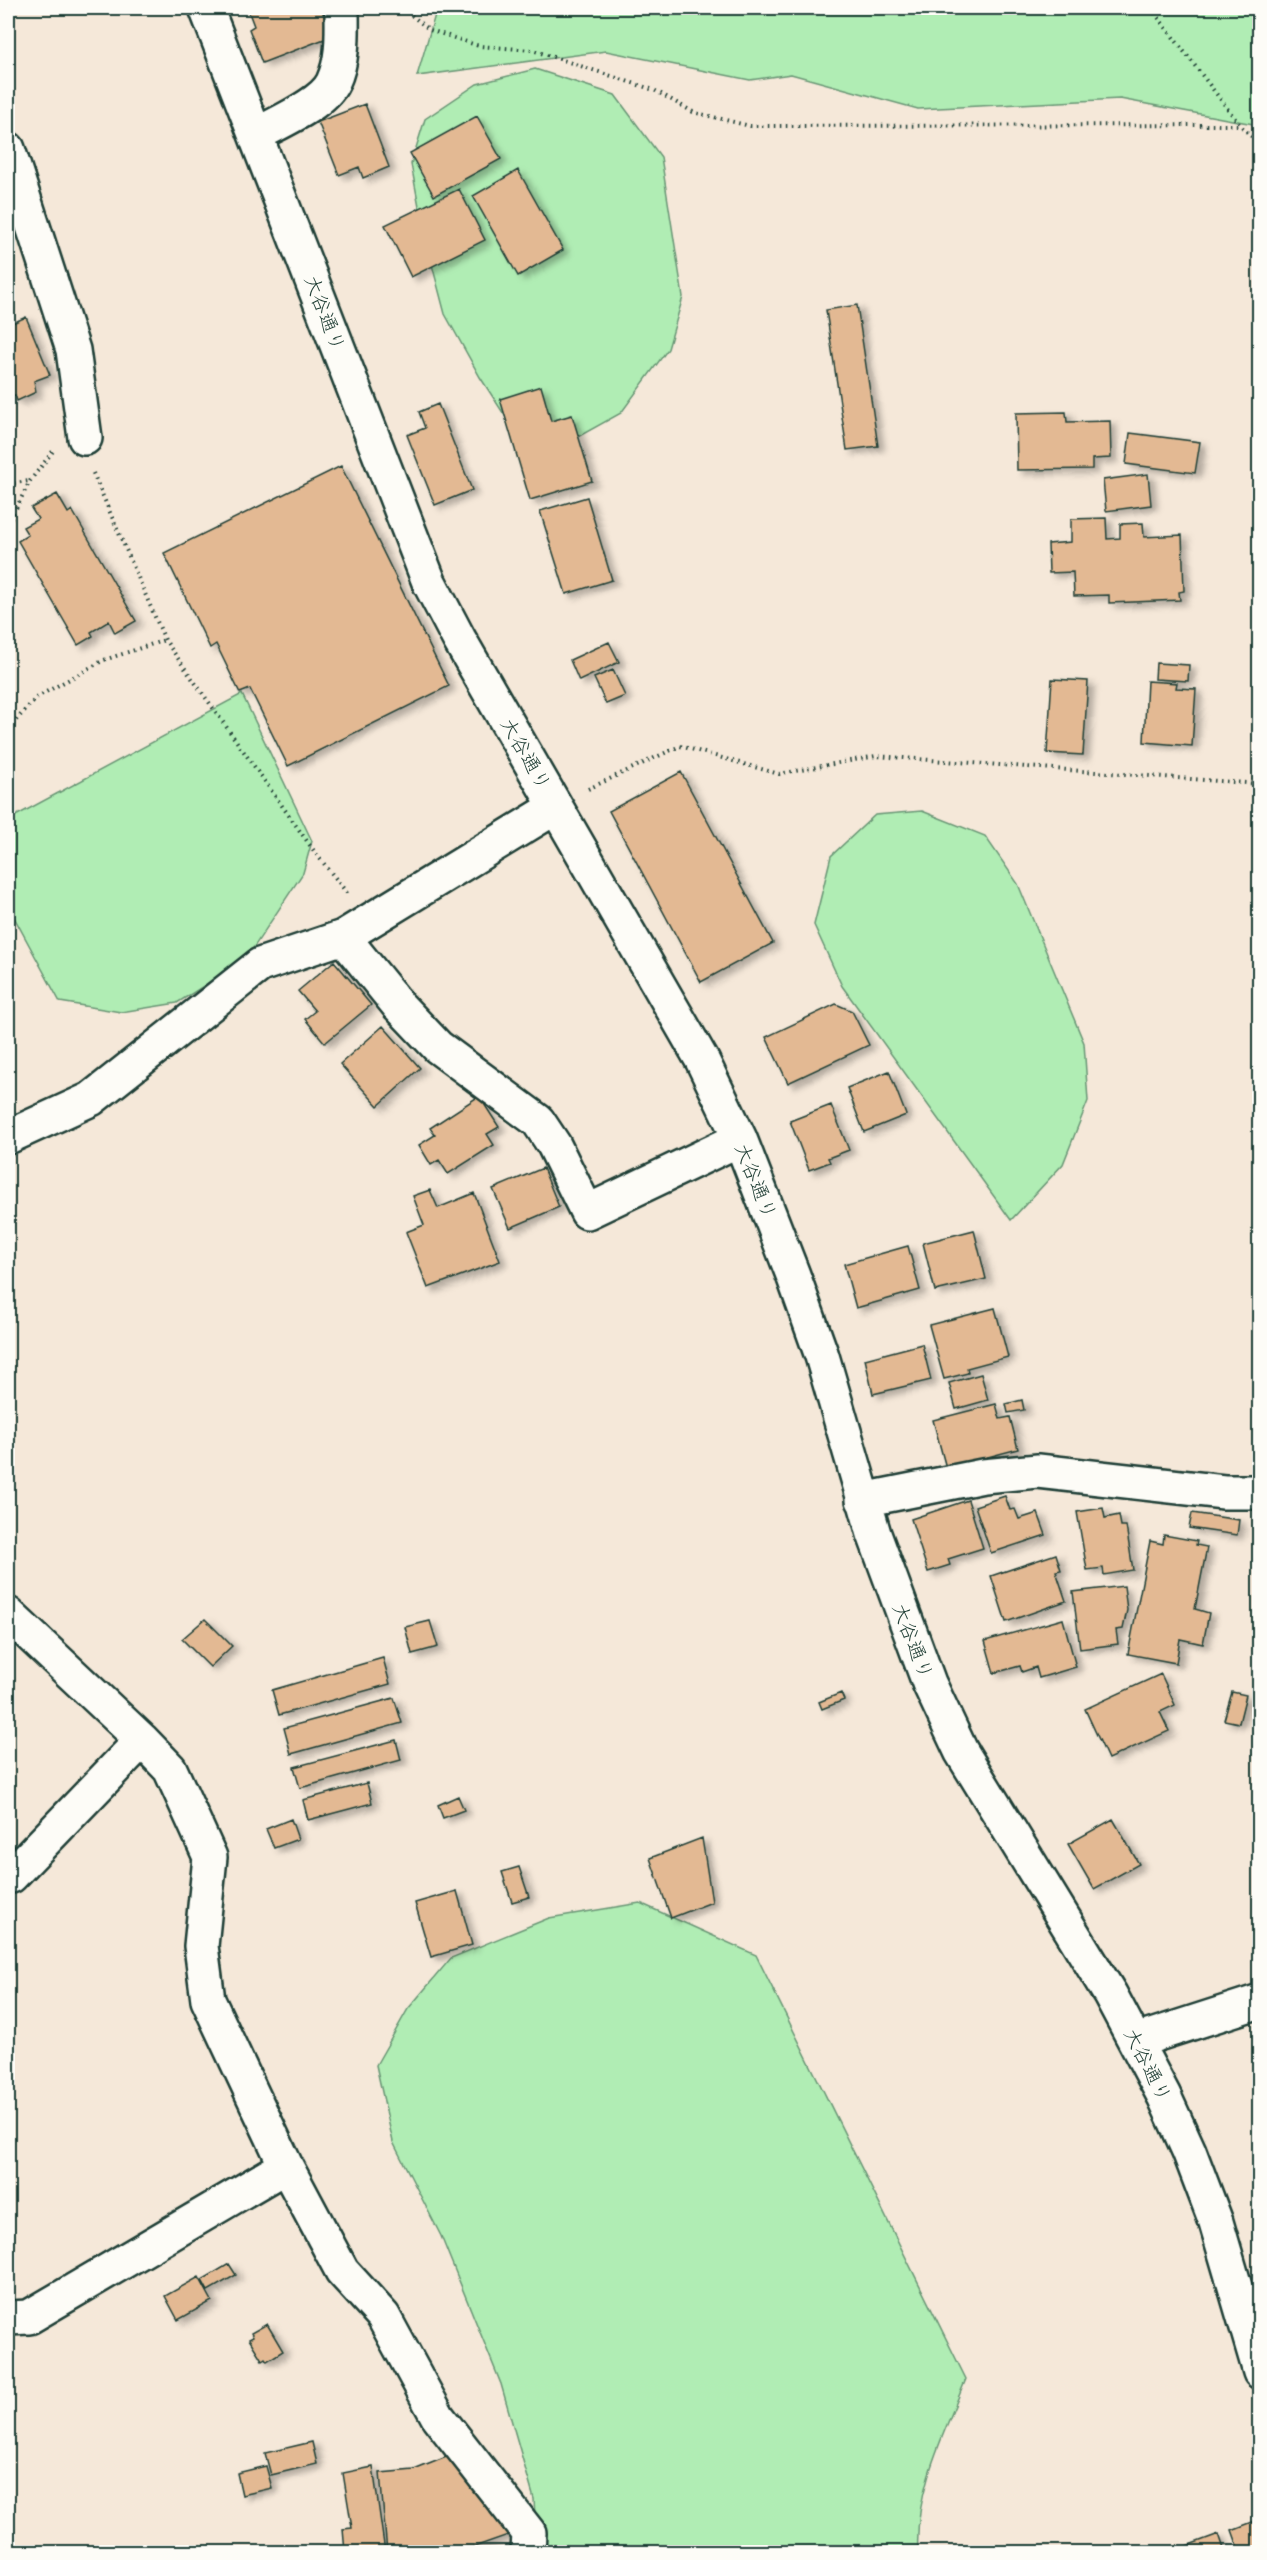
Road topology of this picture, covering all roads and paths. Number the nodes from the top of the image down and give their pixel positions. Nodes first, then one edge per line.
1 (206, 8) edge
2 (342, 8) edge
3 (402, 8) edge
4 (1151, 8) edge
5 (1240, 125) junction
6 (256, 135) junction
7 (1260, 145) edge
8 (8, 149) edge
9 (84, 438) junction
10 (30, 481) junction
11 (8, 484) edge
12 (8, 524) edge
13 (165, 640) junction
14 (8, 729) edge
15 (1260, 784) edge
16 (556, 807) junction
17 (356, 929) junction
18 (8, 1137) edge
19 (740, 1139) junction
20 (1260, 1492) edge
21 (863, 1500) junction
22 (8, 1614) edge
23 (142, 1740) junction
24 (8, 1876) edge
25 (1260, 2001) edge
26 (1136, 2041) junction
27 (286, 2166) junction
28 (8, 2318) edge
29 (1260, 2372) edge
30 (528, 2553) edge

1 - 6 street, 大谷通り
2 - 6 street
3 - 5 path
4 - 5 path
5 - 7 path
6 - 16 street, 大谷通り
8 - 9 street
9 - 10 path
9 - 13 path
10 - 11 path
10 - 12 path
13 - 14 path
13 - 17 path
15 - 16 path
16 - 17 street
16 - 19 street, 大谷通り
17 - 18 street
17 - 19 street
19 - 21 street, 大谷通り
20 - 21 street
21 - 26 street, 大谷通り
22 - 23 street
23 - 24 street
23 - 27 street
25 - 26 street
26 - 29 street, 大谷通り
27 - 28 street
27 - 30 street

